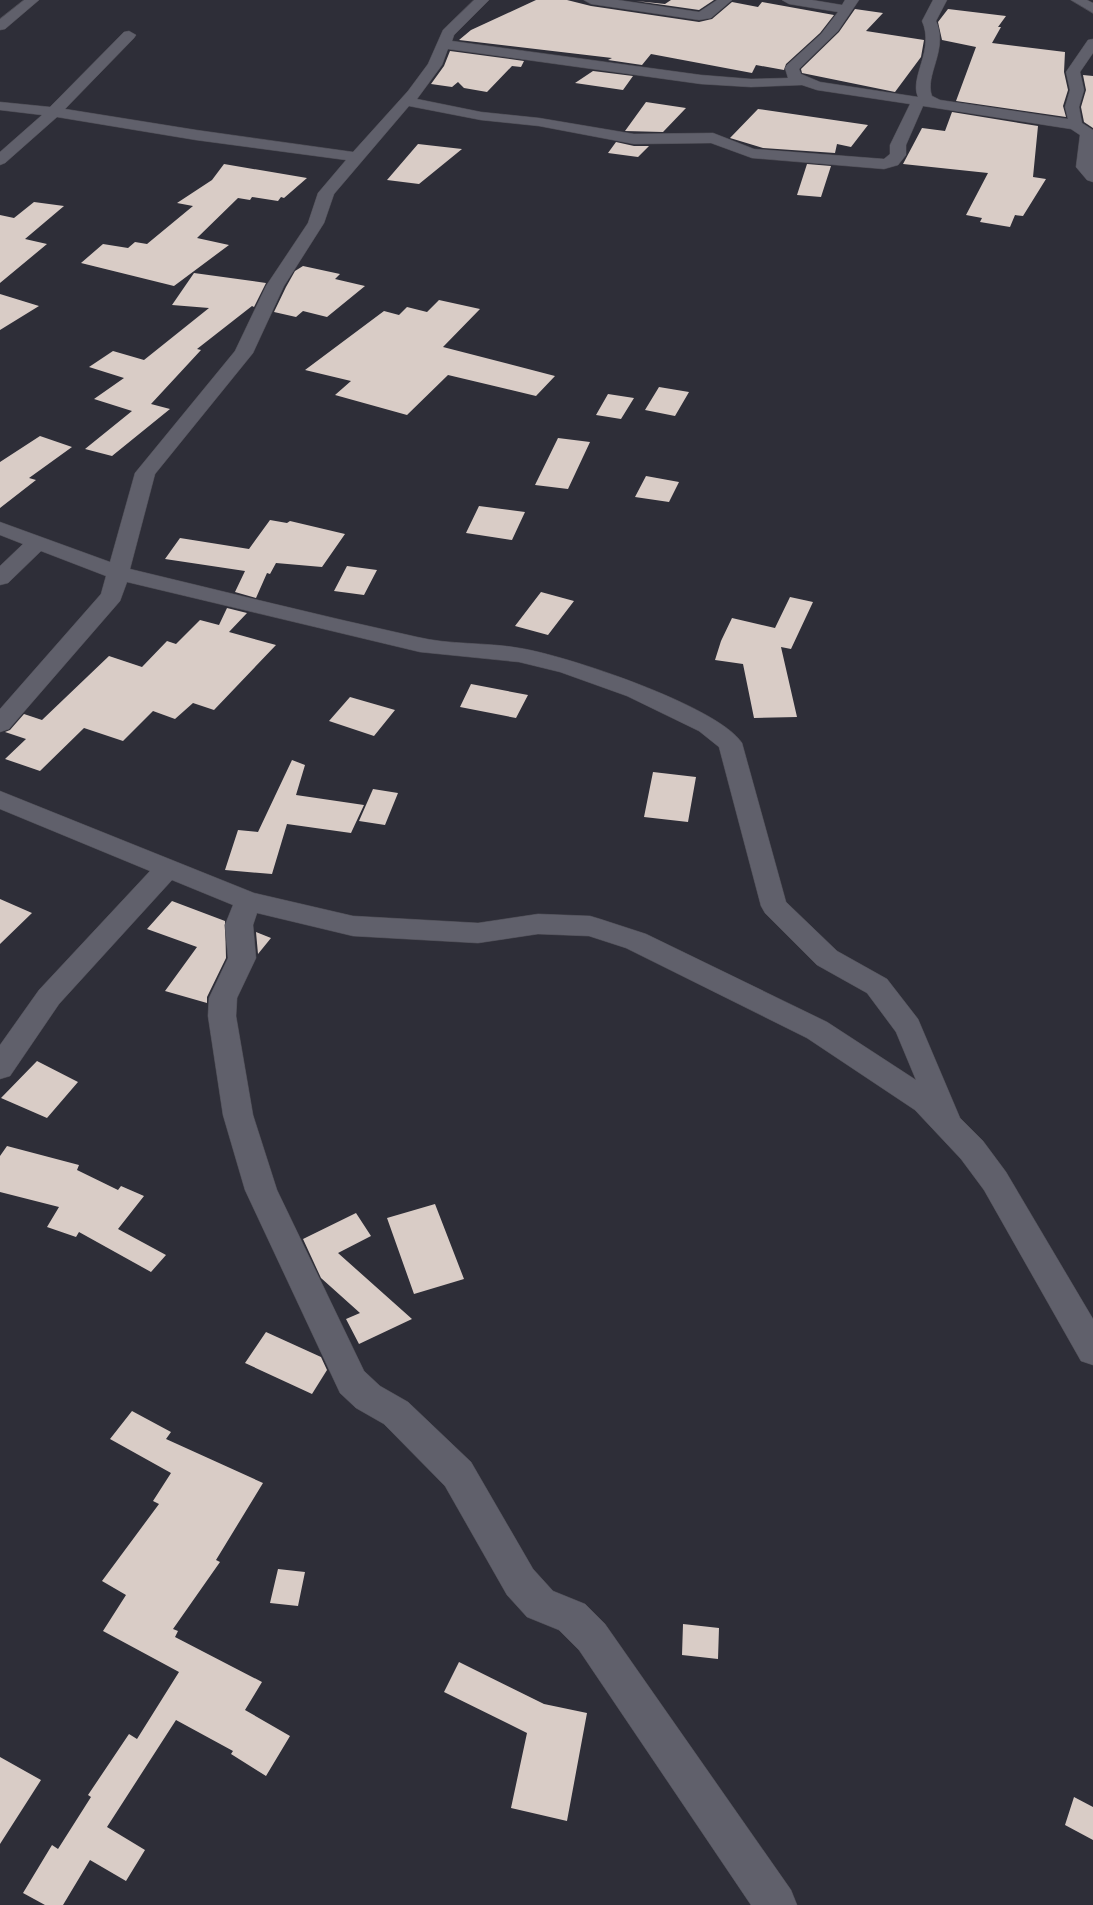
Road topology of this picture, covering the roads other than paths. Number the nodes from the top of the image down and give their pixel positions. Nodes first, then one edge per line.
1 (32, 0) edge
2 (482, 0) edge
3 (591, 0) edge
4 (725, 0) edge
5 (789, 0) edge
6 (940, 0) edge
7 (1078, 0) edge
8 (849, 5) edge
9 (1093, 9) edge
10 (0, 26) edge
11 (129, 35) dead end
12 (1093, 43) edge
13 (443, 44) junction
14 (801, 81) junction
15 (406, 101) junction
16 (918, 102) junction
17 (939, 105) junction
18 (0, 106) edge
19 (54, 112) junction
20 (1075, 126) junction
21 (357, 157) junction
22 (0, 160) edge
23 (1093, 177) edge
24 (0, 528) edge
25 (38, 542) junction
26 (118, 573) junction
27 (0, 578) edge
28 (0, 724) edge
29 (0, 799) edge
30 (168, 868) junction
31 (248, 901) junction
32 (0, 1068) edge
33 (951, 1129) junction
34 (1093, 1350) edge
35 (776, 1905) edge

1 - 10 street
2 - 13 street
3 - 4 street
5 - 8 street
6 - 17 street
7 - 9 street
8 - 14 street
11 - 19 street
12 - 20 street
13 - 14 street
13 - 15 street
14 - 16 street
15 - 16 street
15 - 21 street
16 - 17 street
17 - 20 street
18 - 19 street
19 - 21 street
19 - 22 street
20 - 23 street
21 - 26 street
24 - 25 street
25 - 26 street
25 - 27 street
26 - 28 street
26 - 33 street
29 - 30 street
30 - 31 street
30 - 32 street
31 - 33 street
31 - 35 street
33 - 34 street

